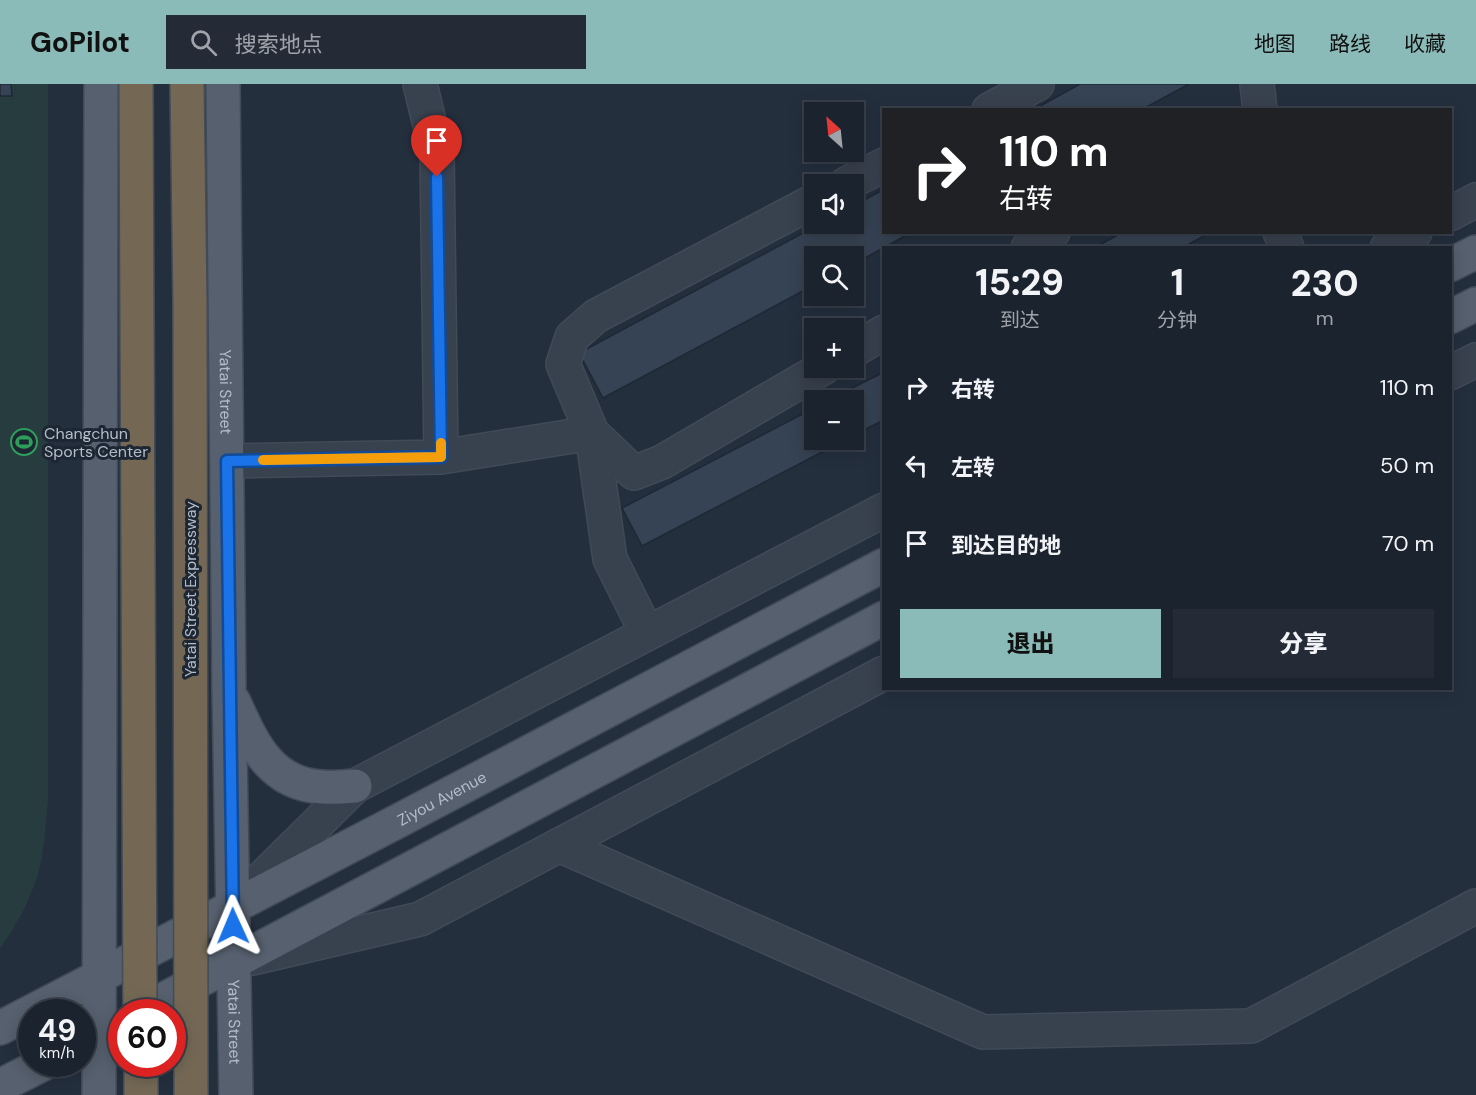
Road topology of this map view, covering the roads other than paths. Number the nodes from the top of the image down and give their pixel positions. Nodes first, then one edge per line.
1 (101, 84) edge
2 (136, 84) edge
3 (187, 84) edge
4 (223, 84) edge
5 (420, 84) edge
6 (1037, 84) edge
7 (1257, 84) edge
8 (993, 108) edge
9 (1260, 108) edge
10 (882, 166) edge
11 (864, 175) edge
12 (1476, 200) edge
13 (804, 206) edge
14 (1452, 213) edge
15 (1050, 234) edge
16 (1412, 234) edge
17 (1031, 246) edge
18 (1390, 246) edge
19 (1476, 252) edge
20 (1452, 264) edge
21 (1476, 304) edge
22 (1452, 316) edge
23 (882, 333) edge
24 (864, 344) edge
25 (1476, 360) edge
26 (1452, 373) edge
27 (806, 378) edge
28 (592, 432) junction
29 (441, 457) junction
30 (227, 461) junction
31 (882, 511) edge
32 (882, 566) edge
33 (882, 619) edge
34 (647, 633) junction
35 (882, 674) edge
36 (229, 691) junction
37 (355, 786) junction
38 (559, 845) junction
39 (1476, 906) edge
40 (232, 907) junction
41 (233, 963) junction
42 (99, 977) junction
43 (140, 999) edge
44 (165, 999) edge
45 (0, 1028) edge
46 (101, 1033) edge
47 (18, 1077) edge
48 (141, 1077) edge
49 (0, 1086) edge
50 (99, 1095) edge
51 (141, 1095) edge
52 (191, 1095) edge
53 (236, 1095) edge

1 - 42 main road
2 - 43 highway, bridge
3 - 52 highway, Yatai Street Expressway, bridge
4 - 30 main road, Yatai Street
5 - 29 street
6 - 8 street
7 - 9 street
10 - 11 street
12 - 14 street
13 - 28 street
15 - 17 street
16 - 18 street
19 - 20 main road
21 - 22 main road
23 - 24 street
25 - 26 street
27 - 28 street
28 - 29 street
28 - 34 street
29 - 30 street
30 - 36 main road, Yatai Street
31 - 34 street
32 - 40 main road, Ziyou Avenue
33 - 41 main road
34 - 37 street
35 - 38 street
36 - 37 main road
36 - 40 main road, Yatai Street
37 - 40 street
38 - 39 street
38 - 41 street
40 - 41 main road, Yatai Street
40 - 42 main road, Ziyou Avenue
41 - 44 main road
41 - 53 main road, Yatai Street
42 - 45 main road, Ziyou Avenue
42 - 46 main road
46 - 50 main road
47 - 49 main road
48 - 51 highway

